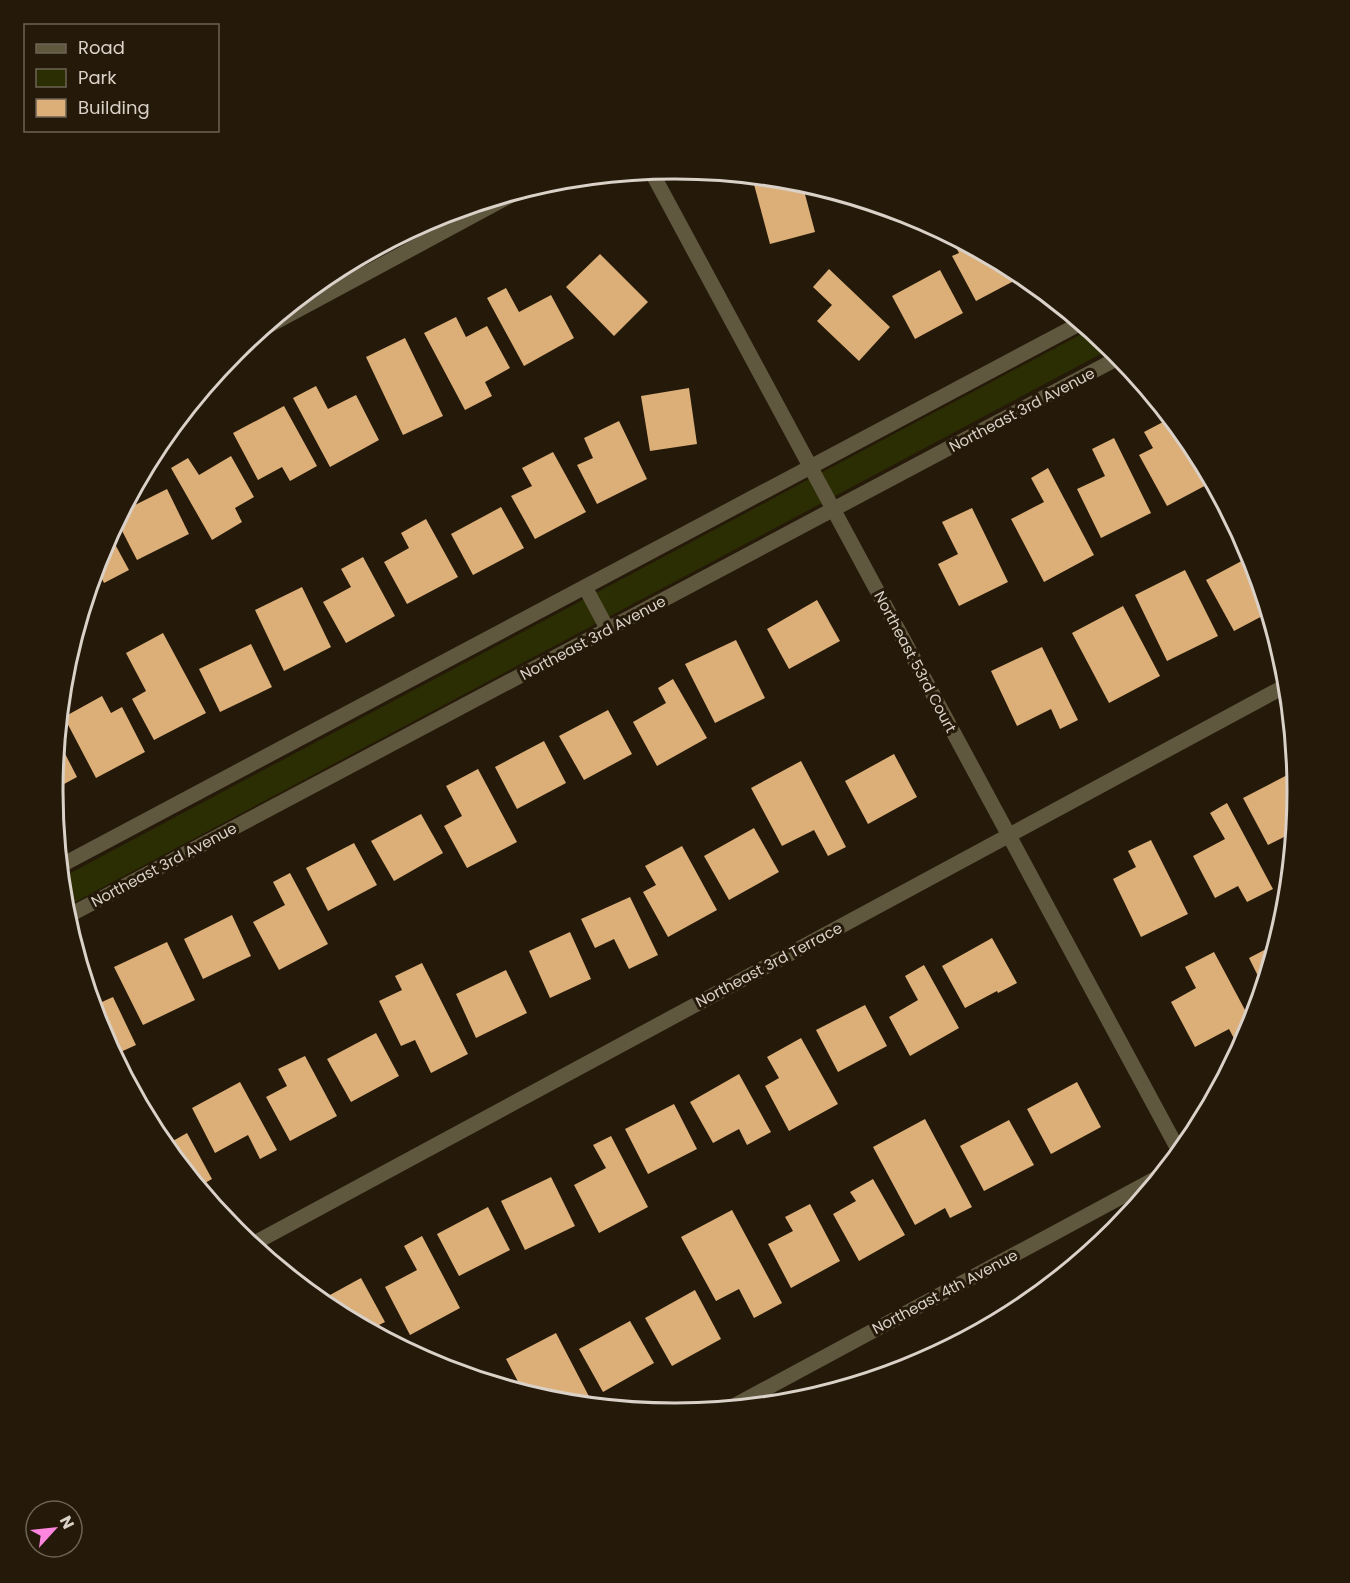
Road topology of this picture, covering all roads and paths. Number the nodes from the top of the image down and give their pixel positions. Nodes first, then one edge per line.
1 (656, 180) edge
2 (483, 211) edge
3 (295, 312) edge
4 (1074, 327) edge
5 (1111, 362) edge
6 (810, 467) junction
7 (833, 510) junction
8 (585, 587) junction
9 (608, 630) junction
10 (1278, 690) edge
11 (1008, 836) junction
12 (67, 862) edge
13 (75, 912) edge
14 (1175, 1144) edge
15 (1145, 1183) edge
16 (259, 1241) edge
17 (747, 1399) edge

1 - 6 street, Northeast 53rd Court
2 - 3 street
4 - 6 street
5 - 7 street, Northeast 3rd Avenue
6 - 7 street, Northeast 53rd Court
6 - 8 street
7 - 9 street, Northeast 3rd Avenue
7 - 11 street, Northeast 53rd Court
8 - 9 street
8 - 12 street
9 - 13 street, Northeast 3rd Avenue
10 - 11 street, Northeast 3rd Terrace
11 - 14 street, Northeast 53rd Court
11 - 16 street, Northeast 3rd Terrace
15 - 17 street, Northeast 4th Avenue

